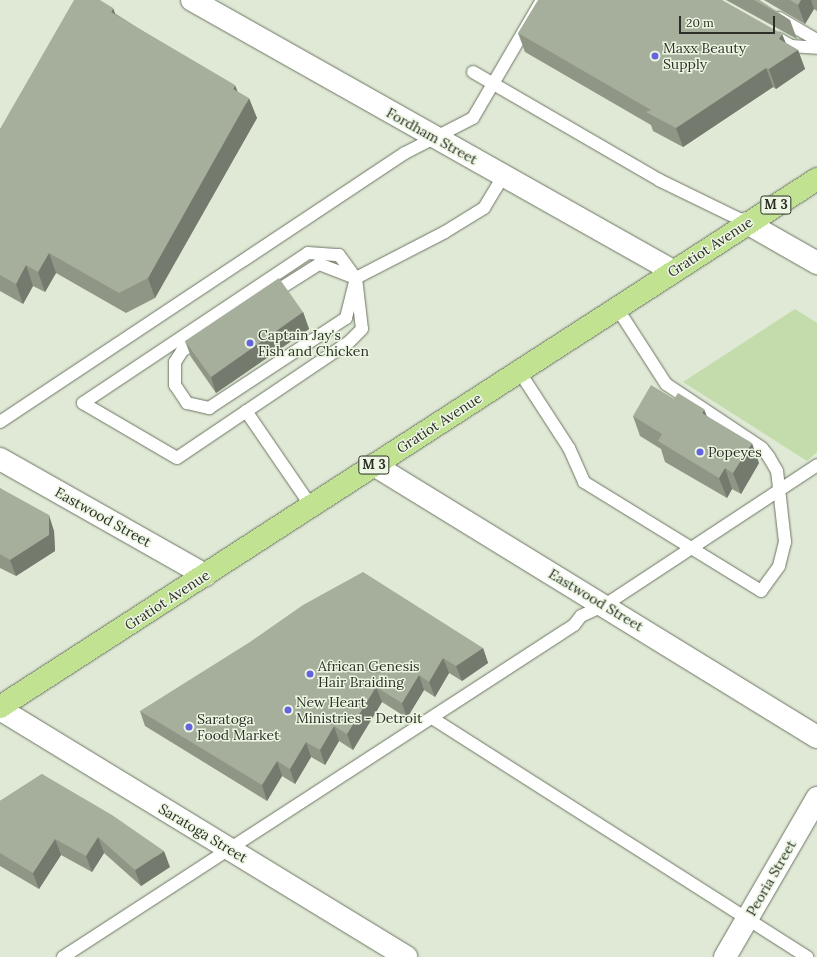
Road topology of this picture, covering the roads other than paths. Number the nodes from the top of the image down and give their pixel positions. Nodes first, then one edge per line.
1 (192, 0) edge
2 (542, 0) edge
3 (768, 12) dead end
4 (771, 35) edge
5 (816, 41) edge
6 (473, 72) dead end
7 (493, 85) junction
8 (436, 138) junction
9 (503, 176) junction
10 (817, 179) edge
11 (747, 222) junction
12 (817, 263) edge
13 (673, 271) junction
14 (356, 278) junction
15 (260, 302) edge
16 (616, 308) junction
17 (214, 330) edge
18 (518, 371) junction
19 (246, 411) junction
20 (0, 422) edge
21 (0, 459) edge
22 (374, 465) junction
23 (817, 465) edge
24 (779, 492) junction
25 (311, 506) junction
26 (691, 549) junction
27 (205, 575) junction
28 (605, 605) junction
29 (0, 708) edge
30 (432, 718) junction
31 (817, 737) edge
32 (817, 798) edge
33 (231, 850) junction
34 (747, 920) junction
35 (63, 957) edge
36 (406, 957) edge
37 (725, 957) edge
38 (807, 957) edge

1 - 8 street, Fordham Street
2 - 7 lane
3 - 5 lane
4 - 5 lane
6 - 7 lane
7 - 8 lane
7 - 11 lane
8 - 9 street, Fordham Street
8 - 20 lane
9 - 13 street, Fordham Street
9 - 14 lane
10 - 11 main road, Gratiot Avenue / M 3
11 - 12 street
11 - 13 main road, Gratiot Avenue / M 3
13 - 16 main road, Gratiot Avenue / M 3
14 - 15 lane
14 - 17 lane
14 - 19 lane
14 - 19 lane
16 - 18 main road, Gratiot Avenue / M 3
16 - 24 lane
18 - 22 main road, Gratiot Avenue / M 3
18 - 26 lane
19 - 25 lane
21 - 27 street, Eastwood Street
22 - 25 main road, Gratiot Avenue / M 3
22 - 28 street, Eastwood Street
23 - 24 lane
24 - 26 lane
24 - 26 lane
25 - 27 main road, Gratiot Avenue / M 3
26 - 28 lane
27 - 29 main road, Gratiot Avenue / M 3
28 - 30 lane
28 - 31 street, Eastwood Street
29 - 33 street, Saratoga Street
30 - 33 lane
30 - 34 lane
32 - 34 street, Peoria Street
33 - 35 lane
33 - 36 street, Saratoga Street
34 - 37 street, Peoria Street
34 - 38 lane

